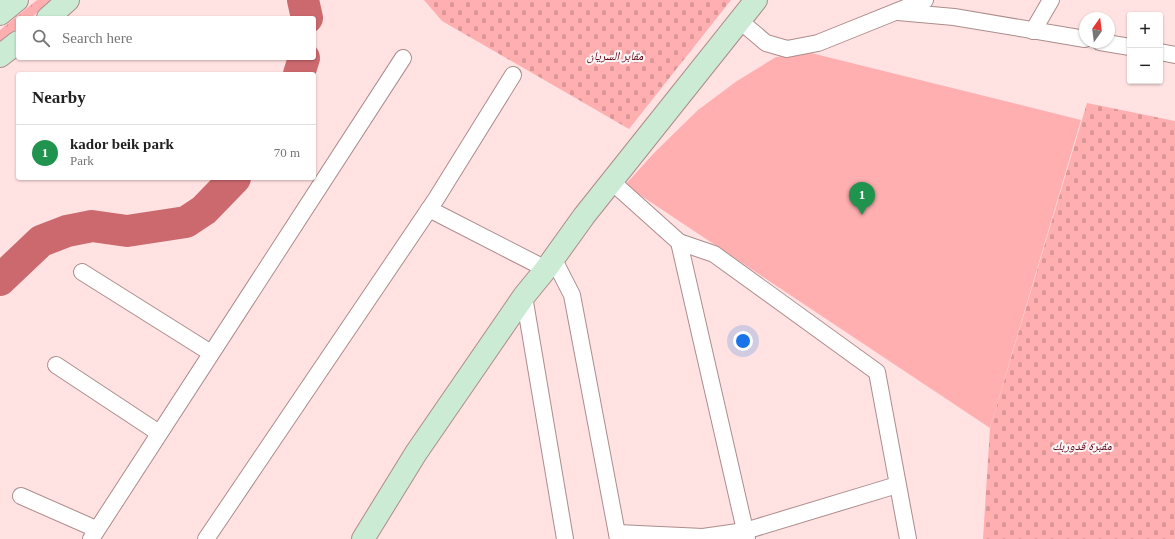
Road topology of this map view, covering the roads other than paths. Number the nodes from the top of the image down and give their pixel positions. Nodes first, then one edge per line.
1 (17, 0) edge
2 (68, 0) edge
3 (756, 0) edge
4 (925, 0) edge
5 (1051, 0) edge
6 (894, 12) junction
7 (0, 14) edge
8 (50, 16) edge
9 (740, 21) junction
10 (1033, 31) junction
11 (1079, 39) edge
12 (16, 44) edge
13 (1115, 44) edge
14 (1127, 46) edge
15 (1163, 53) edge
16 (1175, 55) edge
17 (0, 56) edge
18 (403, 58) dead end
19 (512, 75) dead end
20 (611, 181) junction
21 (429, 209) junction
22 (679, 242) junction
23 (550, 264) junction
24 (82, 272) dead end
25 (524, 296) junction
26 (211, 353) junction
27 (56, 365) dead end
28 (159, 433) junction
29 (897, 485) junction
30 (21, 496) dead end
31 (746, 535) edge
32 (93, 536) edge
33 (617, 536) edge
34 (206, 539) edge
35 (363, 539) edge
36 (565, 539) edge
37 (908, 539) edge

1 - 7 street
2 - 8 street
3 - 9 street
4 - 6 street
5 - 10 street
6 - 9 street
6 - 10 street
9 - 20 street
10 - 11 street
12 - 17 street
13 - 14 street
15 - 16 street
18 - 26 street
19 - 21 street
20 - 22 street
20 - 23 street
21 - 23 street
21 - 34 street
22 - 29 street
22 - 31 street
23 - 25 street
23 - 33 street
24 - 26 street
25 - 35 street
25 - 36 street
26 - 28 street
27 - 28 street
28 - 32 street
29 - 31 street
29 - 37 street
30 - 32 street
31 - 33 street

